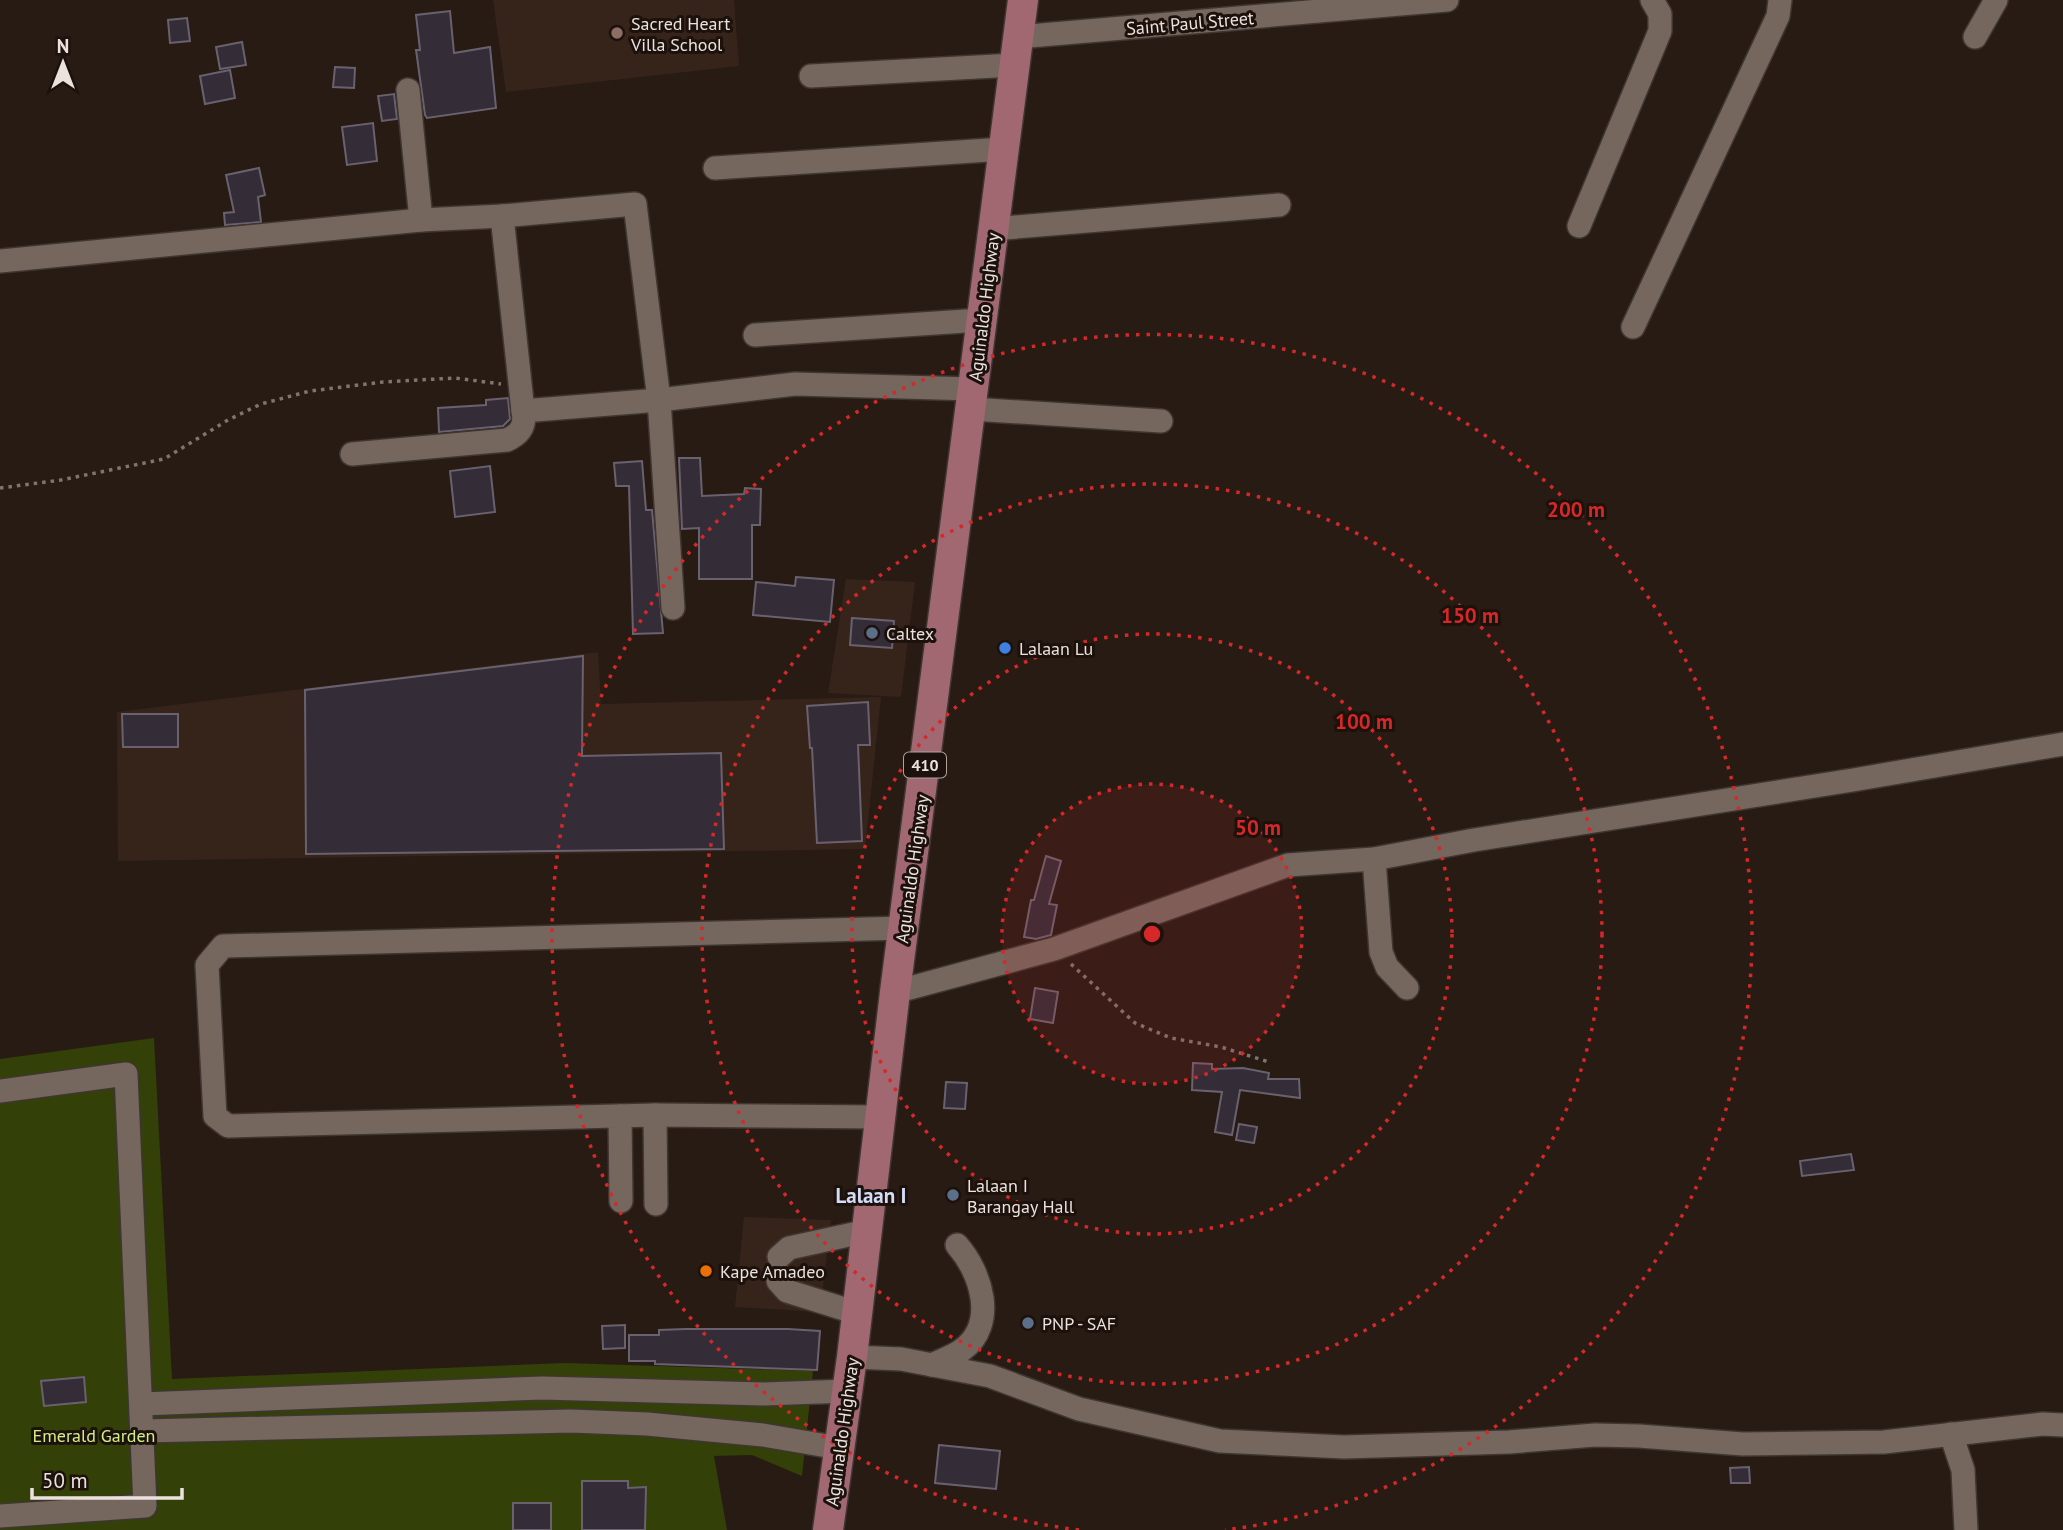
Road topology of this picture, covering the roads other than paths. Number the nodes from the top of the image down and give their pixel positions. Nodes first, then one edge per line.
1 (1023, 0) edge
2 (1447, 0) edge
3 (1652, 0) edge
4 (1780, 0) edge
5 (1996, 0) edge
6 (1363, 3) edge
7 (1975, 37) dead end
8 (1016, 51) junction
9 (811, 76) dead end
10 (408, 90) dead end
11 (1004, 149) junction
12 (715, 168) dead end
13 (1279, 205) dead end
14 (502, 216) junction
15 (421, 219) junction
16 (1579, 226) dead end
17 (993, 229) junction
18 (0, 261) edge
19 (981, 320) junction
20 (1633, 327) dead end
21 (755, 335) dead end
22 (972, 399) junction
23 (659, 400) junction
24 (523, 411) junction
25 (1161, 421) dead end
26 (352, 454) dead end
27 (673, 608) dead end
28 (2063, 744) edge
29 (1374, 859) junction
30 (904, 928) junction
31 (1407, 988) dead end
32 (895, 992) junction
33 (0, 1091) edge
34 (655, 1115) junction
35 (620, 1116) junction
36 (881, 1117) junction
37 (621, 1201) dead end
38 (656, 1203) dead end
39 (867, 1231) junction
40 (957, 1245) dead end
41 (779, 1257) dead end
42 (778, 1281) dead end
43 (857, 1313) junction
44 (852, 1357) junction
45 (932, 1364) junction
46 (847, 1391) junction
47 (142, 1404) junction
48 (2063, 1425) edge
49 (144, 1431) junction
50 (1951, 1434) junction
51 (839, 1448) junction
52 (0, 1516) edge
53 (828, 1530) edge
54 (1966, 1530) edge

1 - 8 main road, Aguinaldo Highway / 410
2 - 6 street, Saint Paul Street
3 - 16 street
4 - 20 street
5 - 7 street
6 - 8 street, Saint Paul Street
8 - 9 street, Saint Paul Street
8 - 11 main road, Aguinaldo Highway / 410
10 - 15 street
11 - 12 street
11 - 17 main road, Aguinaldo Highway / 410
13 - 17 street
14 - 15 street
14 - 23 street
14 - 24 street
15 - 18 street
17 - 19 main road, Aguinaldo Highway / 410
19 - 21 street
19 - 22 main road, Aguinaldo Highway / 410
22 - 23 street
22 - 25 street
22 - 30 main road, Aguinaldo Highway / 410
23 - 24 street
23 - 27 street
24 - 26 street
28 - 29 street
29 - 31 street
29 - 32 street
30 - 32 main road, Aguinaldo Highway / 410
30 - 35 street
32 - 36 main road, Aguinaldo Highway / 410
33 - 47 street
34 - 35 street
34 - 36 street
34 - 38 street
35 - 37 street
36 - 39 main road, Aguinaldo Highway / 410
39 - 41 street
39 - 43 main road, Aguinaldo Highway / 410
40 - 45 street
42 - 43 street
43 - 44 main road, Aguinaldo Highway / 410
44 - 45 street
44 - 46 main road, Aguinaldo Highway / 410
45 - 50 street
46 - 47 street
46 - 51 main road, Aguinaldo Highway / 410
47 - 49 street
48 - 50 street
49 - 51 street
49 - 52 street
50 - 54 street
51 - 53 main road, Aguinaldo Highway / 410

